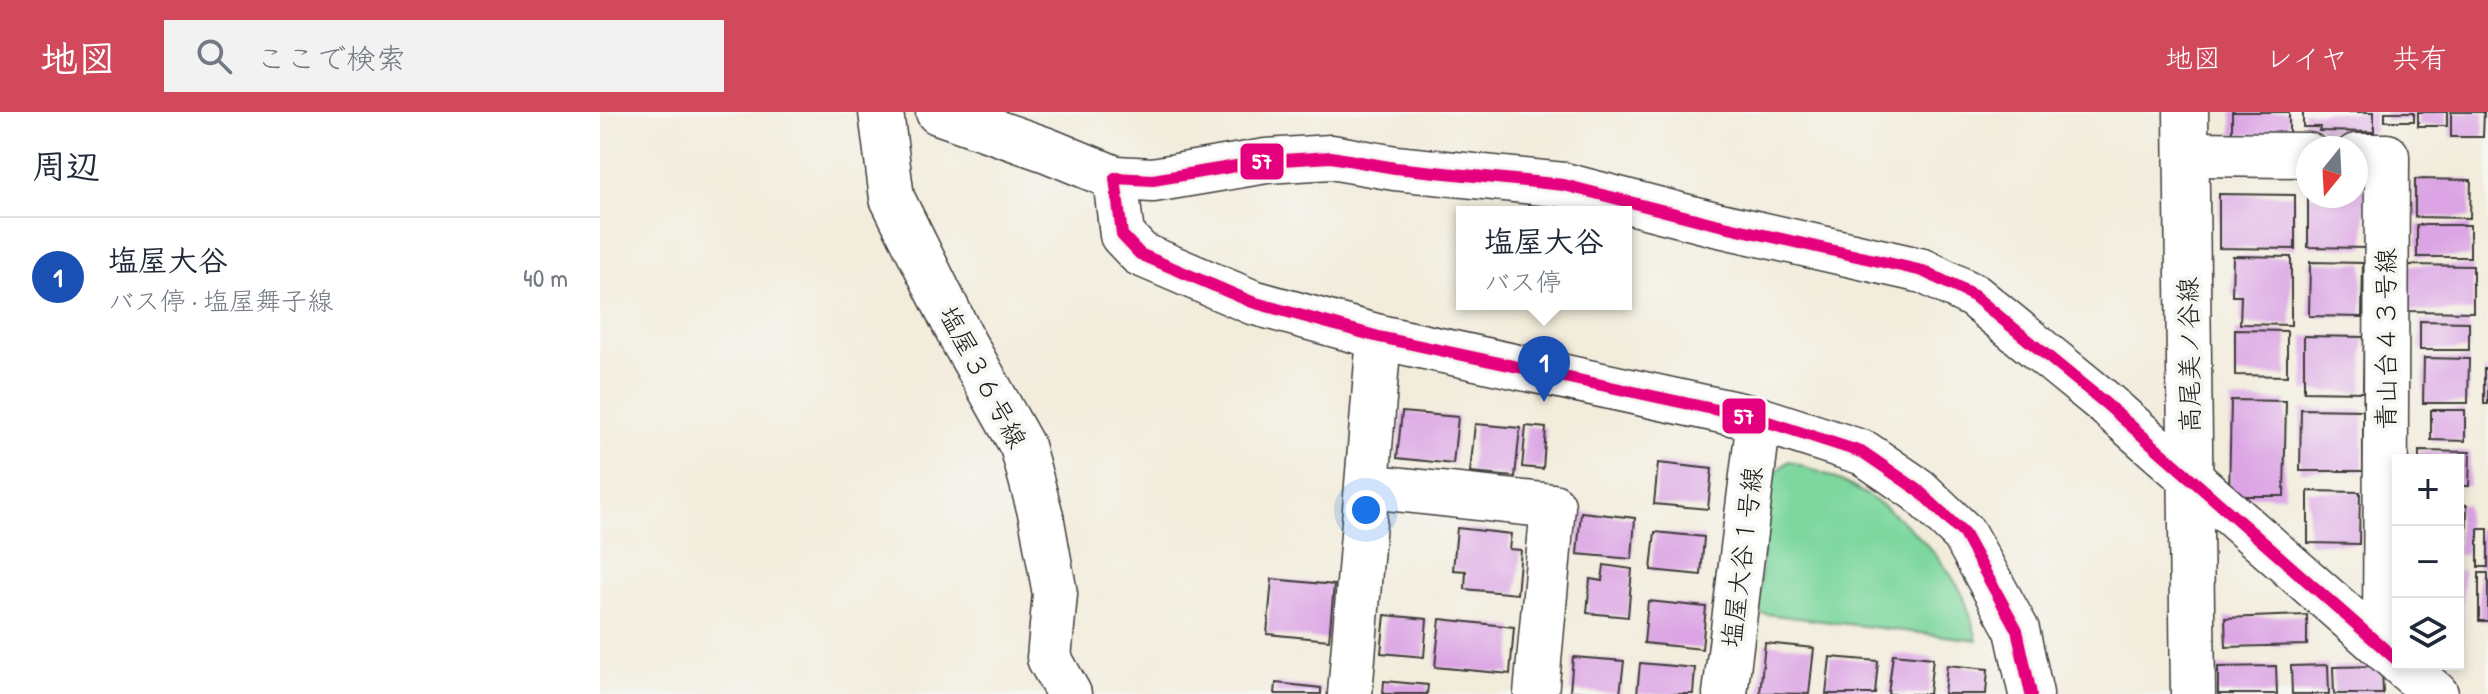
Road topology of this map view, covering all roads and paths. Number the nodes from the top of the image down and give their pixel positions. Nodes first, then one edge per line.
1 (881, 112) edge
2 (938, 112) edge
3 (2186, 133) edge
4 (2296, 153) edge
5 (2368, 156) edge
6 (1115, 178) junction
7 (1379, 337) junction
8 (1759, 419) junction
9 (2191, 479) junction
10 (1367, 486) junction
11 (2394, 598) edge
12 (2392, 656) edge
13 (2408, 670) edge
14 (1069, 694) edge
15 (1350, 694) edge
16 (1536, 694) edge
17 (1725, 694) edge
18 (2031, 694) edge
19 (2193, 694) edge
20 (2436, 694) edge

1 - 14 street, 塩屋３６号線
2 - 6 street
3 - 4 street
3 - 9 street, 高尾美ノ谷線
5 - 11 street, 青山台４３号線
6 - 7 street
6 - 9 street
7 - 8 street
7 - 10 street
8 - 17 street, 塩屋大谷１号線
8 - 18 street
9 - 12 street
9 - 19 street, 高尾美ノ谷線
10 - 15 street
10 - 16 street
13 - 20 street

